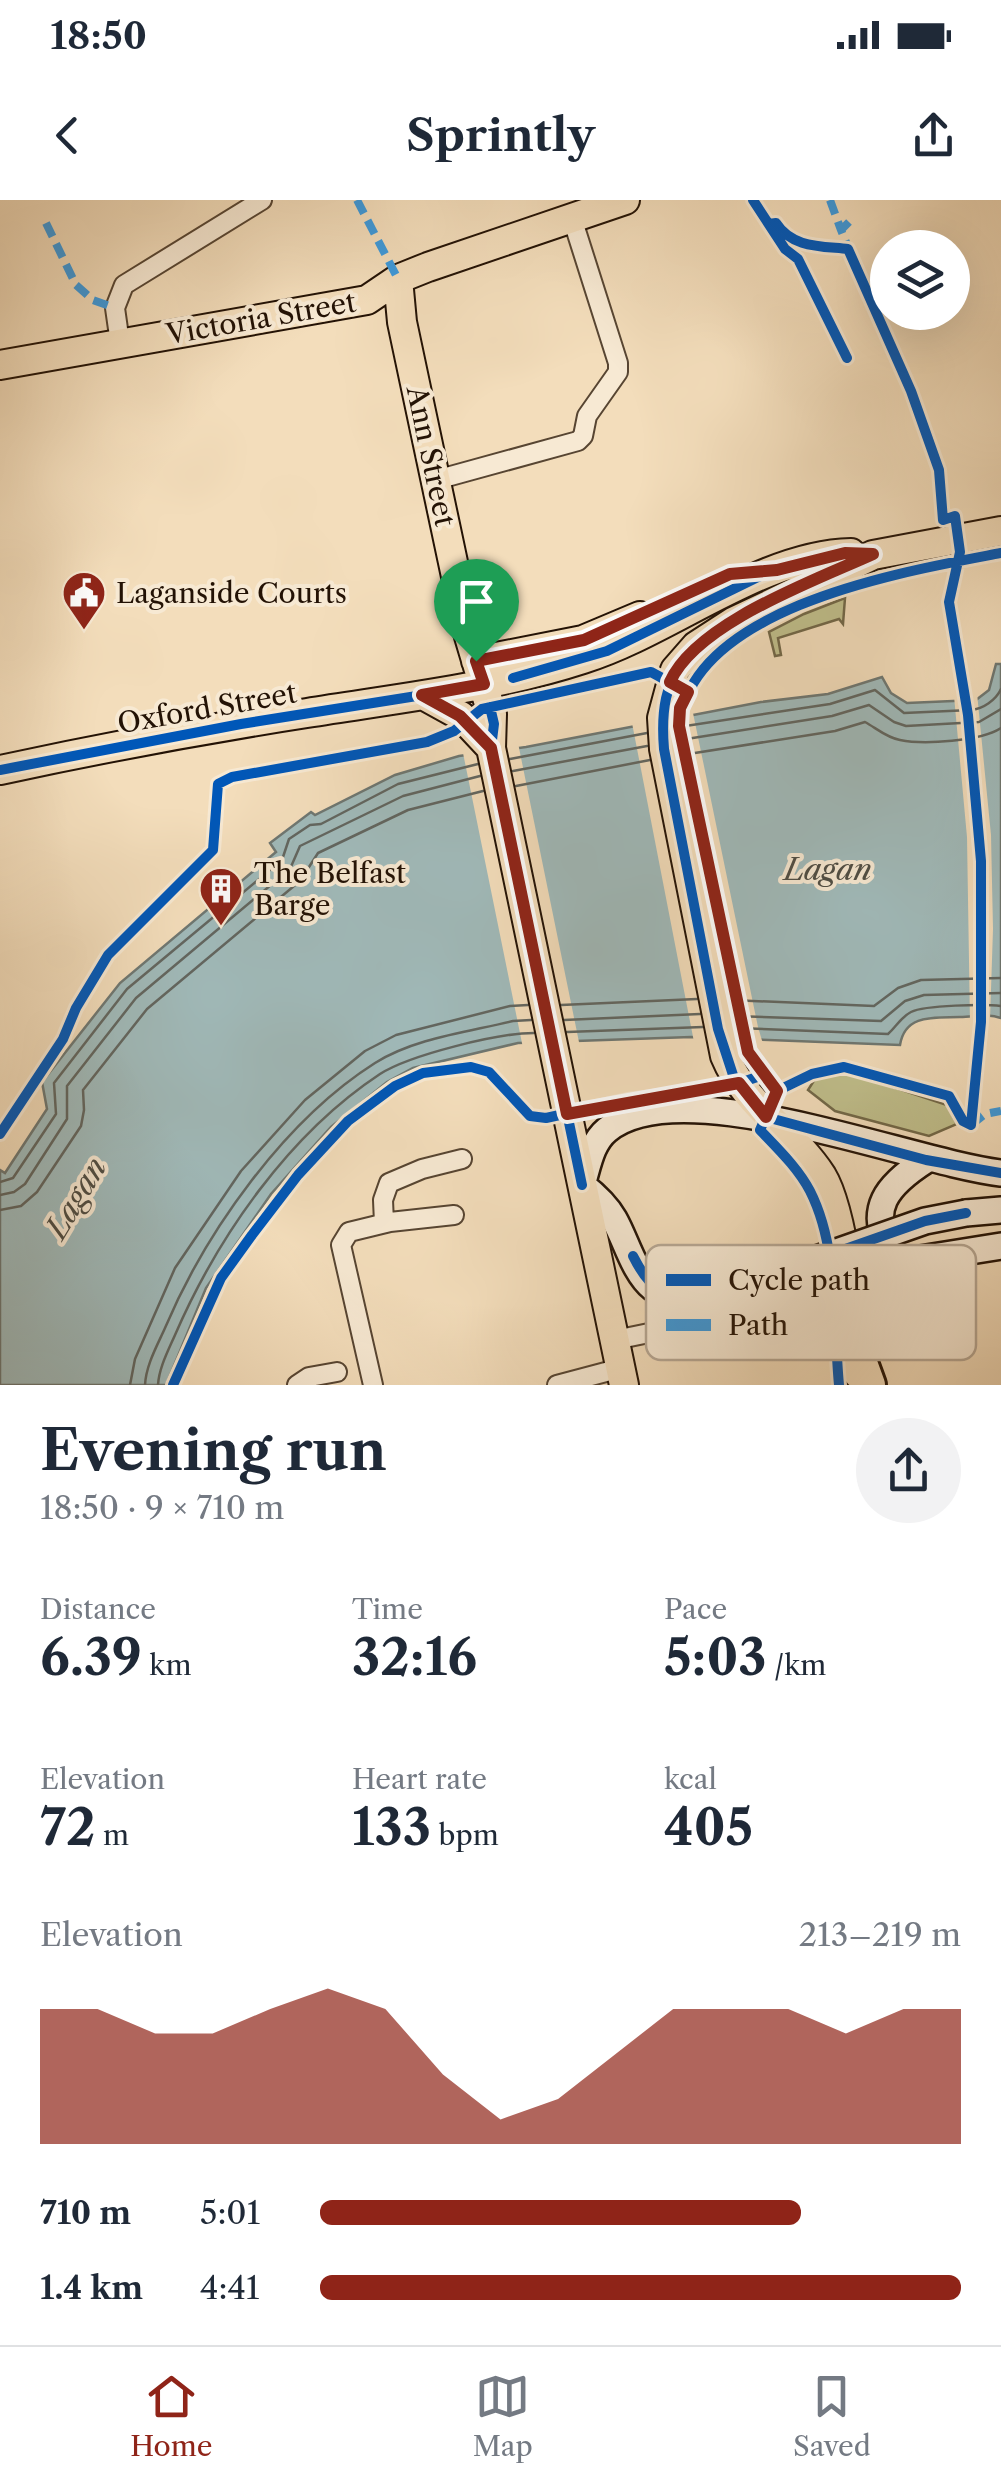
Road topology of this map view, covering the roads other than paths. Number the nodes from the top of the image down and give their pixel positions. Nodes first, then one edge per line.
1 (262, 200) edge
2 (625, 200) edge
3 (572, 218) junction
4 (398, 279) junction
5 (120, 343) junction
6 (0, 365) edge
7 (436, 480) junction
8 (1001, 531) edge
9 (873, 554) junction
10 (480, 673) junction
11 (422, 695) junction
12 (491, 748) junction
13 (0, 770) edge
14 (766, 1117) junction
15 (462, 1159) dead end
16 (926, 1160) junction
17 (1001, 1173) edge
18 (582, 1185) junction
19 (1001, 1210) edge
20 (454, 1216) dead end
21 (384, 1223) junction
22 (840, 1245) edge
23 (855, 1245) edge
24 (886, 1245) edge
25 (1001, 1246) edge
26 (976, 1250) edge
27 (646, 1279) edge
28 (646, 1334) edge
29 (615, 1340) junction
30 (858, 1369) edge
31 (338, 1372) dead end
32 (623, 1376) edge
33 (298, 1385) edge
34 (373, 1385) edge
35 (558, 1385) edge
36 (869, 1385) edge

1 - 5 street
2 - 3 main road, Victoria Street
3 - 4 main road, Victoria Street
3 - 7 street
4 - 5 main road, Victoria Street
4 - 7 main road, Ann Street
5 - 6 main road, Victoria Street
7 - 10 main road, Ann Street
8 - 9 main road
9 - 10 main road, Oxford Street
9 - 14 main road
10 - 11 main road, Oxford Street
10 - 12 main road, Ann Street
11 - 12 main road
11 - 13 main road, Oxford Street
12 - 18 main road, Ann Street
14 - 16 street
14 - 18 street
14 - 22 main road
15 - 21 street
16 - 17 street
16 - 24 street
18 - 27 street, bridge
18 - 29 main road
19 - 23 street, bridge
20 - 21 street
21 - 34 street
25 - 26 street
28 - 29 street
29 - 32 main road
30 - 36 highway
31 - 33 street
32 - 35 street

